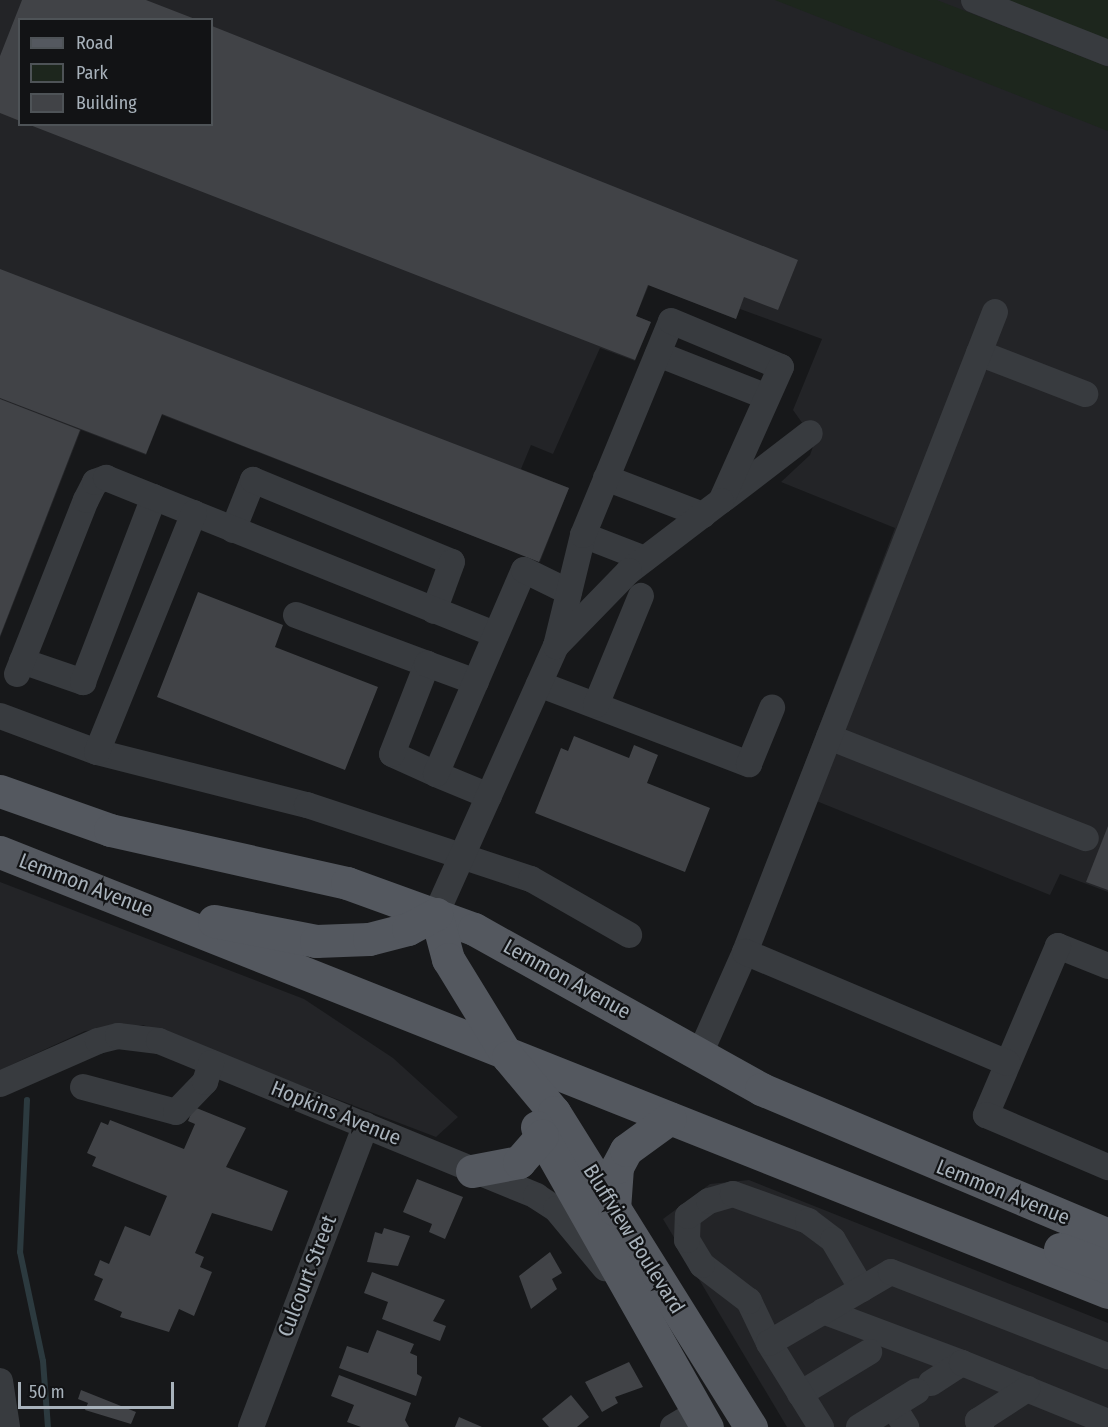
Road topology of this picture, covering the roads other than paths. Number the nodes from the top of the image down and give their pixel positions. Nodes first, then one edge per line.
1 (974, 0) edge
2 (1108, 53) edge
3 (995, 312) dead end
4 (979, 353) junction
5 (658, 354) junction
6 (1085, 394) dead end
7 (767, 397) junction
8 (810, 433) dead end
9 (606, 478) junction
10 (154, 497) junction
11 (712, 508) junction
12 (194, 513) junction
13 (233, 530) junction
14 (583, 535) junction
15 (645, 559) junction
16 (569, 592) junction
17 (641, 596) dead end
18 (434, 611) junction
19 (296, 615) dead end
20 (496, 635) junction
21 (556, 646) junction
22 (427, 664) junction
23 (82, 682) junction
24 (476, 682) junction
25 (539, 684) junction
26 (120, 695) junction
27 (596, 705) junction
28 (772, 708) dead end
29 (0, 716) edge
30 (829, 737) junction
31 (97, 752) junction
32 (436, 774) junction
33 (0, 791) edge
34 (489, 796) junction
35 (1086, 838) dead end
36 (0, 852) edge
37 (462, 856) junction
38 (142, 906) junction
39 (436, 914) junction
40 (629, 934) dead end
41 (745, 952) junction
42 (1108, 966) edge
43 (699, 1056) junction
44 (508, 1057) junction
45 (211, 1062) junction
46 (1008, 1063) junction
47 (0, 1084) edge
48 (83, 1087) dead end
49 (670, 1118) junction
50 (366, 1125) junction
51 (542, 1136) junction
52 (1108, 1167) edge
53 (472, 1171) junction
54 (614, 1209) junction
55 (1108, 1235) edge
56 (987, 1244) junction
57 (1108, 1267) edge
58 (862, 1288) junction
59 (1108, 1292) edge
60 (632, 1301) junction
61 (824, 1311) junction
62 (769, 1343) junction
63 (869, 1352) dead end
64 (1108, 1356) edge
65 (962, 1364) junction
66 (0, 1381) edge
67 (1027, 1389) junction
68 (730, 1393) junction
69 (800, 1394) junction
70 (899, 1417) edge
71 (693, 1422) edge
72 (1092, 1422) edge
73 (7, 1427) edge
74 (251, 1427) edge
75 (751, 1427) edge
76 (821, 1427) edge
77 (859, 1427) edge
78 (981, 1427) edge

1 - 2 street
3 - 4 street
4 - 6 street
4 - 30 street
5 - 7 street
5 - 7 street
5 - 9 street
7 - 11 street
8 - 11 street
9 - 11 street
9 - 14 street
10 - 12 street
10 - 23 street
10 - 23 street
11 - 15 street
12 - 13 street
12 - 26 street
13 - 18 street
13 - 18 street
14 - 15 street
14 - 16 street
15 - 21 street
16 - 20 street
16 - 21 street
17 - 27 street
18 - 20 street
19 - 22 street
20 - 24 street
21 - 25 street
22 - 24 street
22 - 32 street
23 - 26 street
24 - 32 street
25 - 27 street
25 - 34 street
26 - 31 street
27 - 28 street
29 - 31 street
30 - 35 street
30 - 41 street
31 - 37 street
32 - 34 street
33 - 39 main road, Lemmon Avenue
34 - 37 street
36 - 38 main road, Lemmon Avenue
37 - 39 street
37 - 40 street
38 - 39 main road
38 - 44 main road, Lemmon Avenue
39 - 43 main road, Lemmon Avenue
39 - 44 main road, Bluffview Boulevard
41 - 43 street
41 - 46 street
42 - 46 street
43 - 55 main road, Lemmon Avenue
44 - 49 main road, Lemmon Avenue
44 - 51 main road, Bluffview Boulevard
44 - 54 main road, Bluffview Boulevard
45 - 47 street, Hopkins Avenue
45 - 48 street
45 - 50 street, Hopkins Avenue
46 - 52 street
49 - 54 main road
49 - 56 main road, Lemmon Avenue
50 - 53 street, Hopkins Avenue
50 - 74 street, Culcourt Street
51 - 53 main road
51 - 60 main road, Bluffview Boulevard
53 - 60 street, Hopkins Avenue
54 - 68 main road, Bluffview Boulevard
56 - 57 main road
56 - 59 main road, Lemmon Avenue
58 - 61 street
58 - 62 street
58 - 64 street
60 - 71 main road, Bluffview Boulevard
61 - 62 street
61 - 65 street
62 - 69 street
63 - 69 street
65 - 67 street
65 - 70 street
66 - 73 street
67 - 72 street
67 - 78 street
68 - 71 main road
68 - 75 main road, Bluffview Boulevard
69 - 76 street
70 - 77 street

